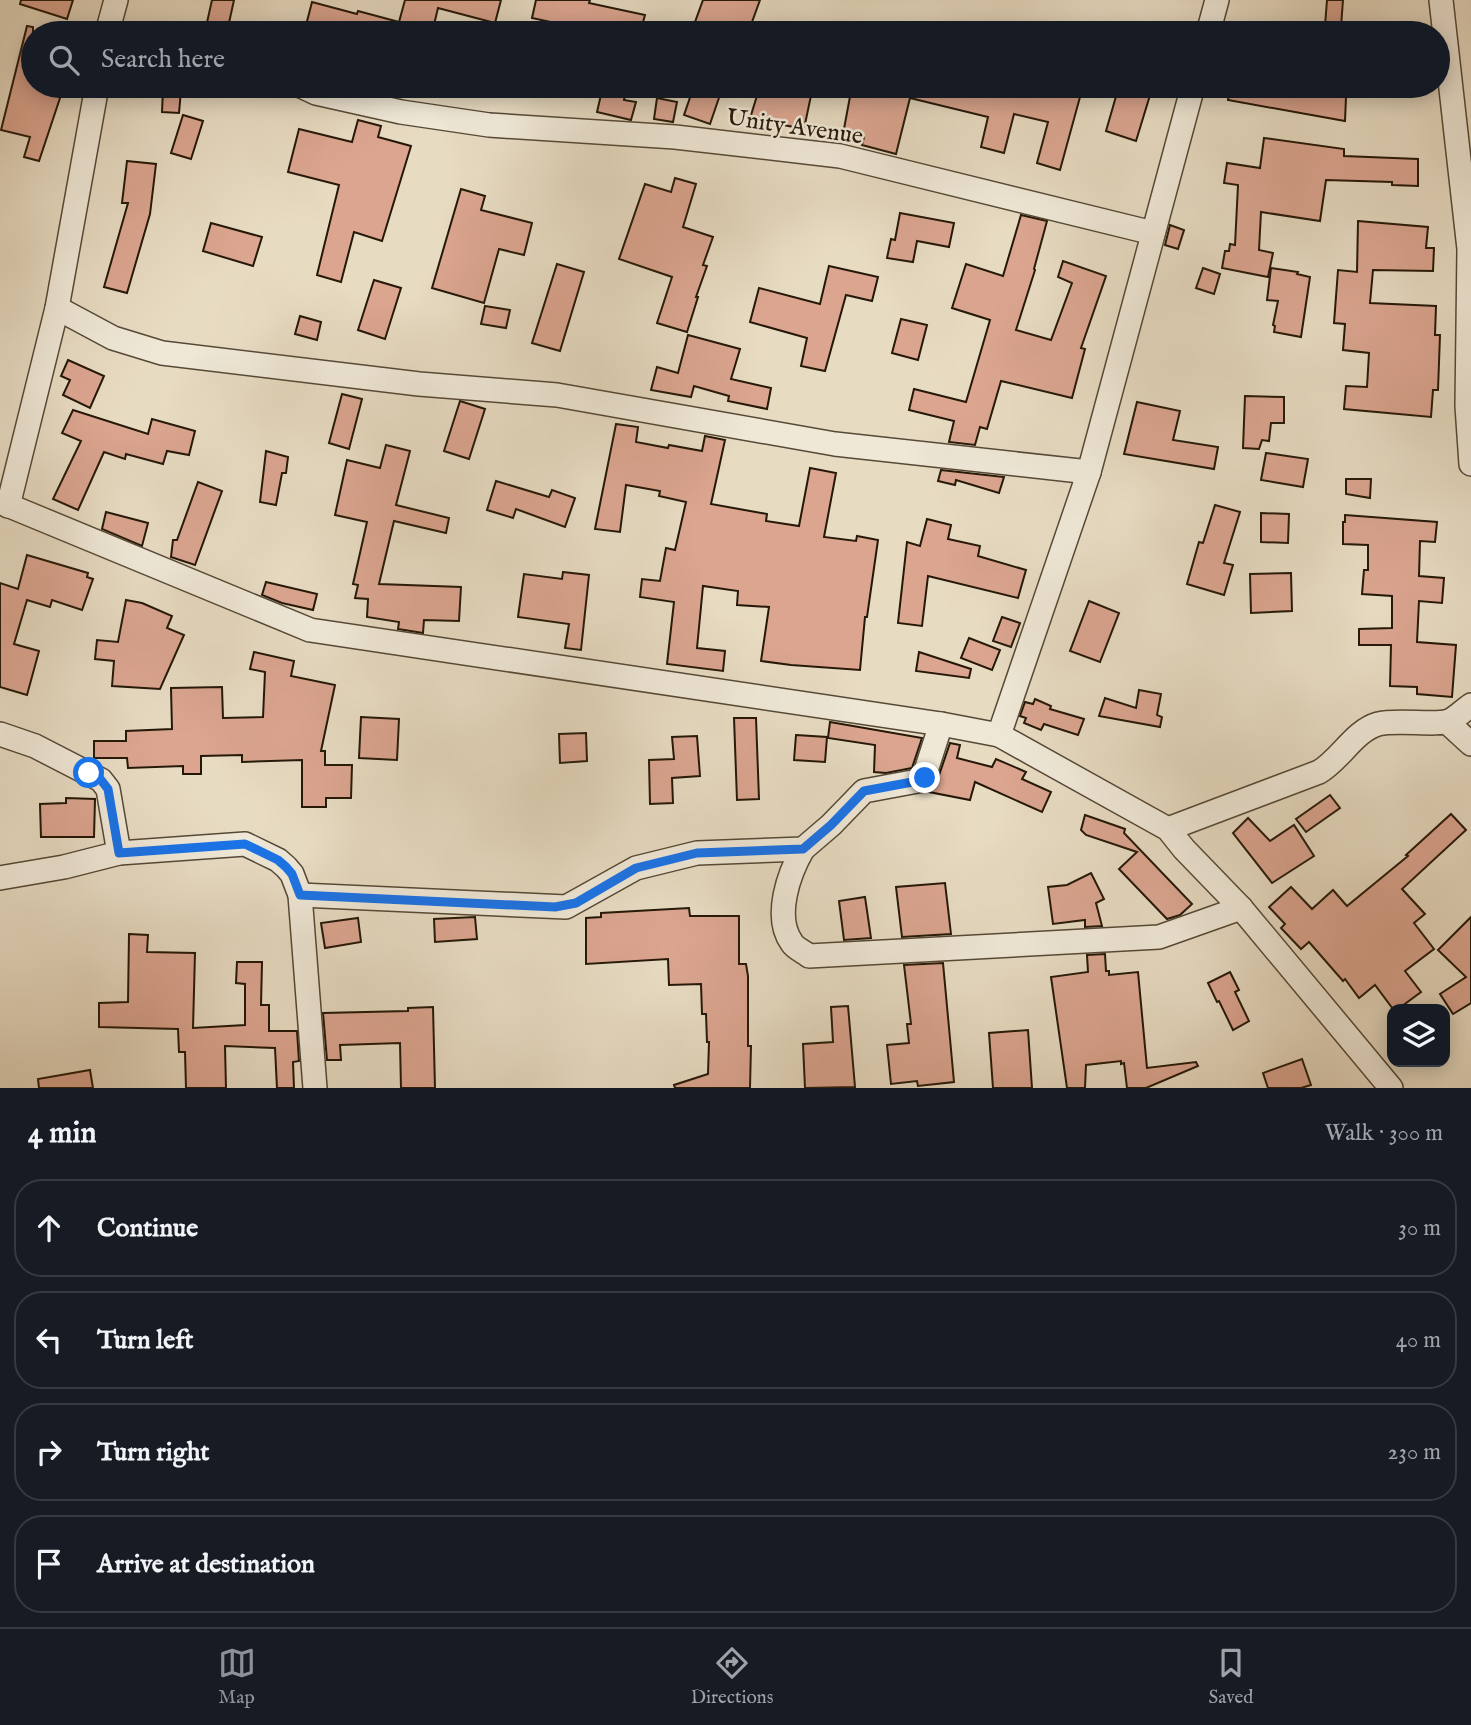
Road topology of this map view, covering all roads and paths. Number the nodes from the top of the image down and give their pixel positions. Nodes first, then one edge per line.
1 (116, 0) edge
2 (1217, 0) edge
3 (1441, 0) edge
4 (110, 21) edge
5 (1211, 21) edge
6 (1443, 21) edge
7 (1450, 77) edge
8 (95, 98) edge
9 (338, 98) edge
10 (1191, 98) edge
11 (1153, 233) junction
12 (1470, 249) edge
13 (57, 308) junction
14 (1471, 454) edge
15 (1089, 472) junction
16 (4, 504) edge
17 (1471, 705) edge
18 (1447, 722) junction
19 (941, 724) junction
20 (0, 734) edge
21 (999, 735) junction
22 (1471, 744) edge
23 (1168, 830) junction
24 (803, 849) junction
25 (119, 853) junction
26 (0, 878) edge
27 (300, 895) junction
28 (1241, 908) junction
29 (316, 1088) edge
30 (1391, 1088) edge

1 - 4 street
2 - 5 street
3 - 6 street
7 - 12 street
8 - 13 street
9 - 11 street, Unity Avenue
10 - 11 street
11 - 15 street
12 - 14 street
13 - 15 street
13 - 16 street
15 - 21 street
16 - 19 street
17 - 18 street
18 - 22 street
18 - 23 street
19 - 21 street
19 - 24 street
20 - 25 street
21 - 23 street
23 - 28 street
24 - 27 street
24 - 28 street
25 - 26 street
25 - 27 street
27 - 29 street
28 - 30 street

